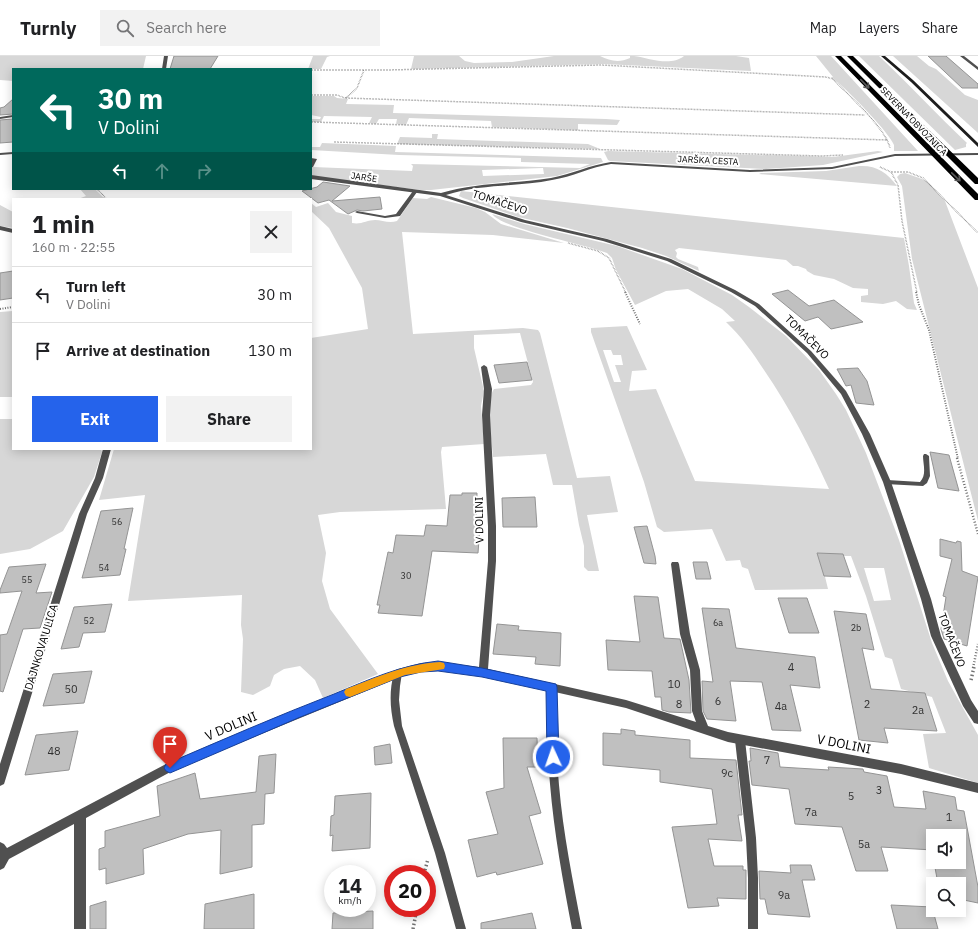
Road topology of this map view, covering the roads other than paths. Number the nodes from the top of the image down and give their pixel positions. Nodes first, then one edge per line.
1 (166, 56) edge
2 (838, 56) edge
3 (850, 56) edge
4 (883, 56) edge
5 (962, 56) edge
6 (164, 68) edge
7 (978, 69) edge
8 (12, 116) edge
9 (0, 118) edge
10 (978, 146) edge
11 (12, 153) edge
12 (0, 154) edge
13 (976, 154) edge
14 (312, 177) edge
15 (978, 182) edge
16 (414, 192) junction
17 (440, 195) junction
18 (978, 198) edge
19 (357, 212) dead end
20 (0, 228) edge
21 (12, 231) edge
22 (484, 367) dead end
23 (107, 450) edge
24 (926, 456) dead end
25 (887, 482) junction
26 (675, 564) dead end
27 (482, 672) junction
28 (398, 673) junction
29 (552, 687) junction
30 (978, 720) edge
31 (704, 730) junction
32 (740, 740) junction
33 (0, 781) edge
34 (978, 788) edge
35 (80, 814) junction
36 (2, 856) edge
37 (80, 929) edge
38 (461, 929) edge
39 (577, 929) edge
40 (753, 929) edge

1 - 6 street
2 -> 18 highway, SEVERNA OBVOZNICA
3 - 15 highway, SEVERNA OBVOZNICA
4 - 10 street
5 - 7 lane
8 - 9 lane
11 - 12 street
13 - 17 street, JARŠKA CESTA
14 - 16 street, JARŠE
16 - 17 street, TOMAČEVO
16 - 19 lane
17 - 25 street, TOMAČEVO
20 - 21 street
22 - 27 street, V DOLINI
23 - 33 street, DAJNKOVA ULICA
24 - 25 lane
25 - 30 street, TOMAČEVO
26 - 31 street
27 - 28 street, V DOLINI
27 - 29 street, V DOLINI
28 - 35 street, V DOLINI
28 - 38 lane
29 - 31 street, V DOLINI
29 - 39 lane
31 - 32 street, V DOLINI
32 - 34 street, V DOLINI
32 - 40 lane
35 - 36 street, V DOLINI
35 - 37 street

